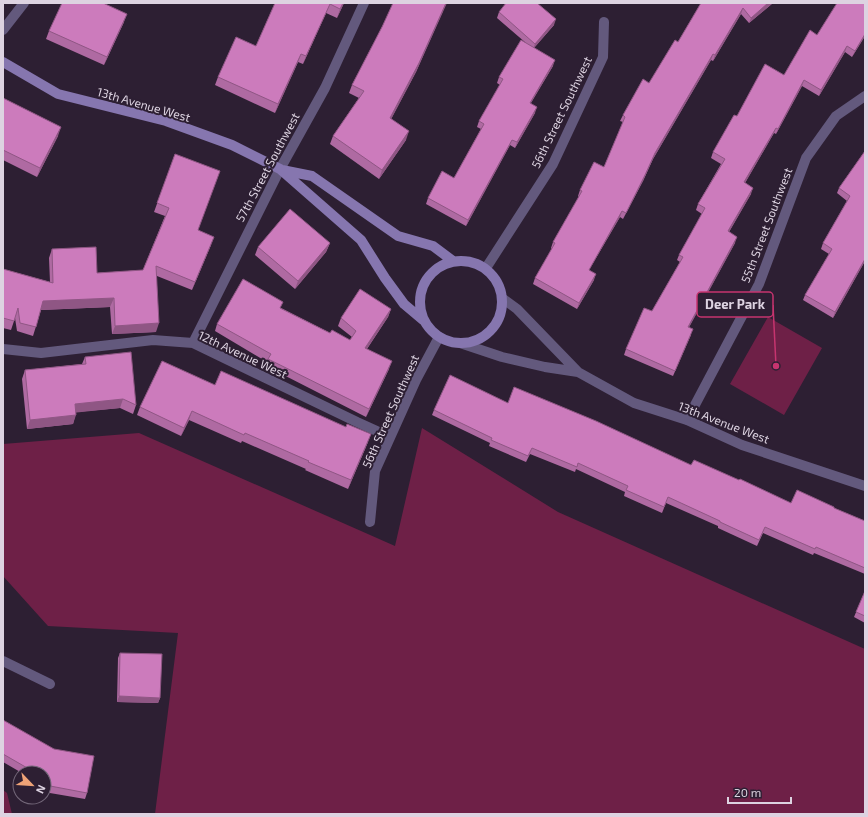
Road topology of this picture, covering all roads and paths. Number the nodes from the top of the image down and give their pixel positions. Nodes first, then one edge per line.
1 (24, 3) edge
2 (364, 3) edge
3 (604, 22) dead end
4 (3, 30) edge
5 (3, 62) edge
6 (865, 96) edge
7 (280, 169) junction
8 (453, 261) junction
9 (486, 268) junction
10 (502, 298) junction
11 (424, 320) junction
12 (439, 337) junction
13 (193, 343) junction
14 (460, 343) junction
15 (3, 349) edge
16 (578, 372) junction
17 (687, 420) junction
18 (390, 437) junction
19 (865, 486) edge
20 (370, 522) dead end
21 (3, 661) edge
22 (50, 684) dead end

1 - 4 street
2 - 7 street, 57th Street Southwest
3 - 9 street, 56th Street Southwest
5 - 7 street, 13th Avenue West
6 - 17 street, 55th Street Southwest
7 - 8 street, 13th Avenue West
7 - 11 street, 13th Avenue West
7 - 13 street, 57th Street Southwest
8 - 9 street
8 - 11 street
9 - 10 street
10 - 14 street
10 - 16 street, 13th Avenue West
11 - 12 street
12 - 14 street
12 - 18 street, 56th Street Southwest
13 - 15 street, 12th Avenue West
13 - 18 street, 12th Avenue West
14 - 16 street, 13th Avenue West
16 - 17 street, 13th Avenue West
17 - 19 street, 13th Avenue West
18 - 20 street, 56th Street Southwest
21 - 22 street

